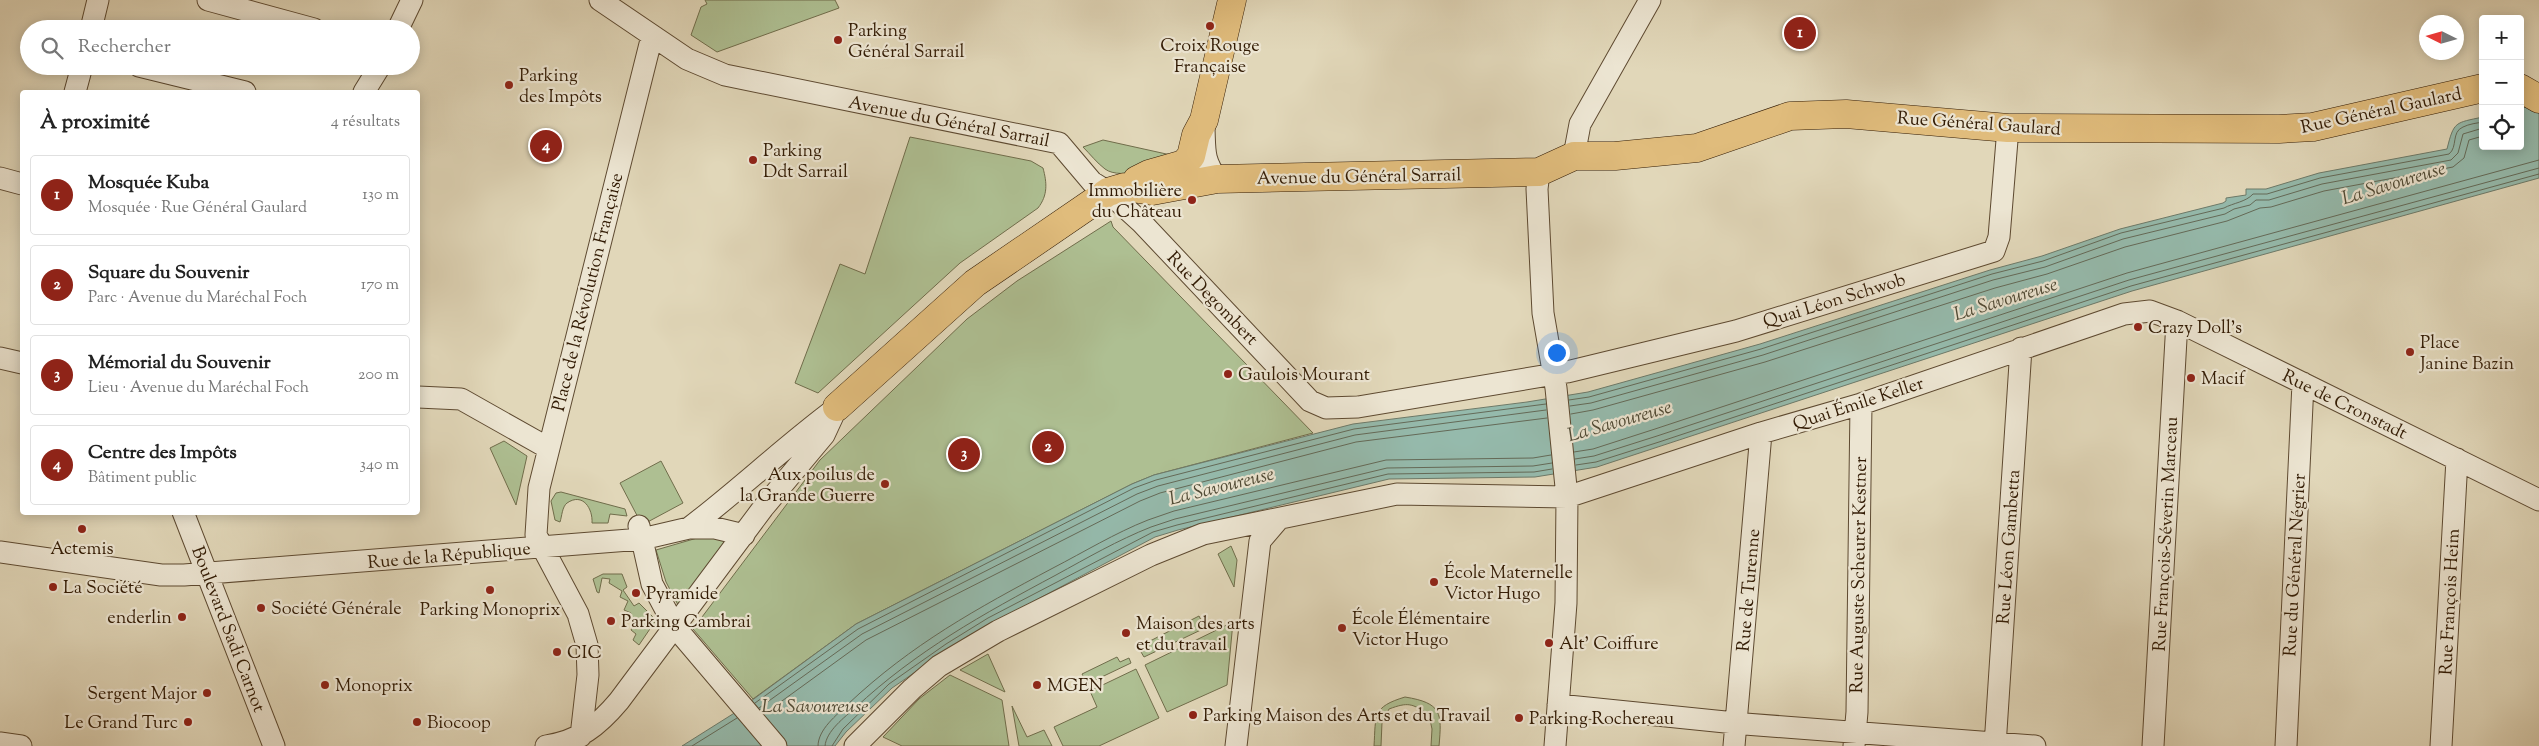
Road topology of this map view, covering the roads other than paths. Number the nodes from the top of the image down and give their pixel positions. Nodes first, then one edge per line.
1 (98, 0) edge
2 (208, 0) edge
3 (412, 0) edge
4 (600, 0) edge
5 (1232, 0) edge
6 (1650, 0) edge
7 (252, 6) edge
8 (93, 20) edge
9 (290, 20) edge
10 (402, 20) edge
11 (652, 36) junction
12 (80, 75) edge
13 (176, 75) edge
14 (374, 75) edge
15 (2479, 89) edge
16 (76, 90) edge
17 (237, 90) edge
18 (365, 90) edge
19 (1204, 120) junction
20 (2008, 128) junction
21 (1574, 156) junction
22 (1539, 172) junction
23 (0, 178) edge
24 (1217, 179) junction
25 (20, 183) edge
26 (1117, 190) junction
27 (2150, 311) joint
28 (2177, 321) junction
29 (2021, 348) junction
30 (0, 358) edge
31 (20, 363) edge
32 (1555, 384) junction
33 (2303, 384) junction
34 (420, 397) edge
35 (1861, 404) junction
36 (837, 407) junction
37 (1760, 433) junction
38 (548, 448) junction
39 (2457, 459) junction
40 (1566, 487) junction
41 (2539, 500) edge
42 (184, 515) edge
43 (1278, 520) junction
44 (689, 528) junction
45 (640, 532) junction
46 (744, 535) junction
47 (543, 547) junction
48 (0, 552) edge
49 (208, 574) junction
50 (675, 627) junction
51 (1558, 705) junction
52 (1737, 724) junction
53 (581, 736) junction
54 (1854, 739) edge
55 (0, 743) edge
56 (1995, 745) edge
57 (21, 746) edge
58 (274, 746) edge
59 (546, 746) edge
60 (776, 746) edge
61 (855, 746) edge
62 (1236, 746) edge
63 (1555, 746) edge
64 (1734, 746) edge
65 (2034, 746) edge
66 (2153, 746) edge
67 (2286, 746) edge
68 (2441, 746) edge

1 - 8 street
2 - 7 street
3 - 10 street
4 - 11 street, Avenue du Général Sarrail
5 - 19 main road
6 - 21 street
7 - 9 street
11 - 26 street, Avenue du Général Sarrail
11 - 38 street, Place de la Révolution Française
12 - 16 street
13 - 17 street
14 - 18 street
15 - 20 main road, Rue Général Gaulard
19 - 24 street
19 - 26 main road
20 - 21 main road, Rue Général Gaulard
20 - 32 street, Quai Léon Schwob
21 - 22 main road, Rue Général Gaulard
22 - 24 main road, Avenue du Général Sarrail
22 - 32 street
23 - 25 street
24 - 26 main road, Avenue du Général Sarrail
26 - 32 street, Rue Degombert
26 - 36 main road
27 - 28 street, Rue de Cronstadt
27 - 29 street, Quai Émile Keller
28 - 33 street, Rue de Cronstadt
28 - 66 street, Rue François-Séverin Marceau
29 - 35 street, Quai Émile Keller
29 - 56 street, Rue Léon Gambetta
30 - 31 street
32 - 40 street
33 - 39 street, Rue de Cronstadt
33 - 67 street, Rue du Général Négrier
34 - 38 street
35 - 37 street, Quai Émile Keller
35 - 54 street, Rue Auguste Scheurer Kestner
36 - 44 street, Rue de la République
36 - 46 street
37 - 40 street, Quai Émile Keller
37 - 52 street, Rue de Turenne
38 - 47 street, Place de la Révolution Française
39 - 41 street, Rue de Cronstadt
39 - 68 street, Rue François Heim
40 - 43 street, Quai Émile Keller
40 - 51 street
42 - 49 street, Boulevard Sadi Carnot
43 - 61 street, Quai Émile Keller
43 - 62 street
44 - 45 street, Rue de la République
44 - 46 street, Rue de la République
45 - 47 street, Rue de la République
45 - 50 street
46 - 50 street
47 - 49 street, Rue de la République
47 - 53 street, Place de la Révolution Française
48 - 49 street, Rue de la République
49 - 58 street, Boulevard Sadi Carnot
50 - 53 street
50 - 60 street
51 - 52 street
51 - 63 street
52 - 54 street
52 - 64 street, Rue de Turenne
53 - 59 street
54 - 56 street
55 - 57 street
56 - 65 street

